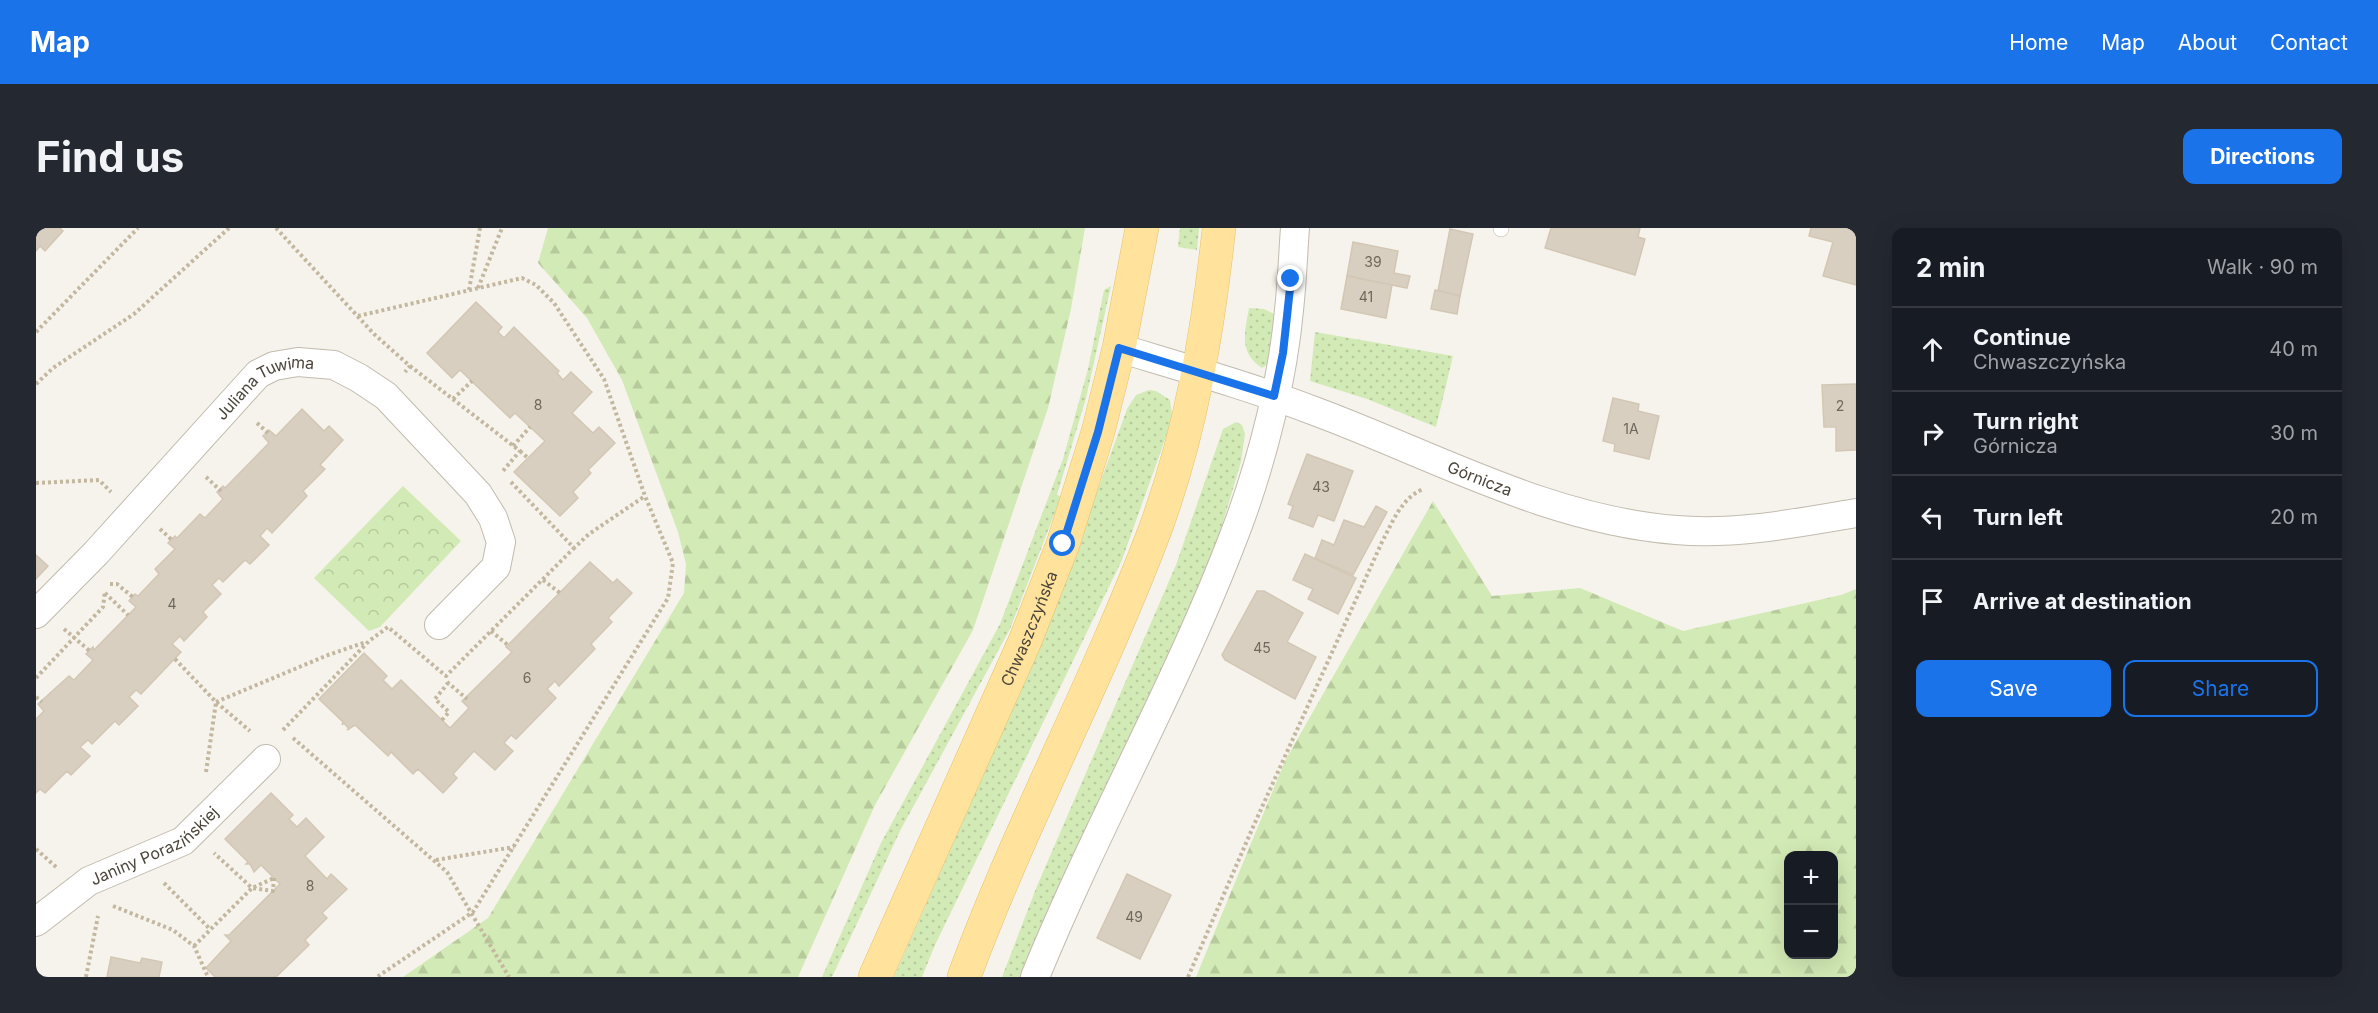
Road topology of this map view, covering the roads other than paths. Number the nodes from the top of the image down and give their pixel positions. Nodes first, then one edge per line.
1 (1142, 228) edge
2 (1219, 228) edge
3 (1295, 228) edge
4 (1119, 348) junction
5 (1199, 372) junction
6 (1274, 396) junction
7 (1856, 513) edge
8 (36, 614) edge
9 (439, 626) dead end
10 (267, 745) road end
11 (36, 922) edge
12 (875, 977) edge
13 (964, 977) edge
14 (1035, 977) edge

1 - 4 main road, Chwaszczyńska
2 - 5 main road
3 - 6 street
4 - 5 street, Górnicza
4 - 12 main road, Chwaszczyńska
5 - 6 street, Górnicza
5 - 13 main road
6 - 7 street, Górnicza
6 - 14 street
8 - 9 street, Juliana Tuwima
10 - 11 street, Janiny Porazińskiej

